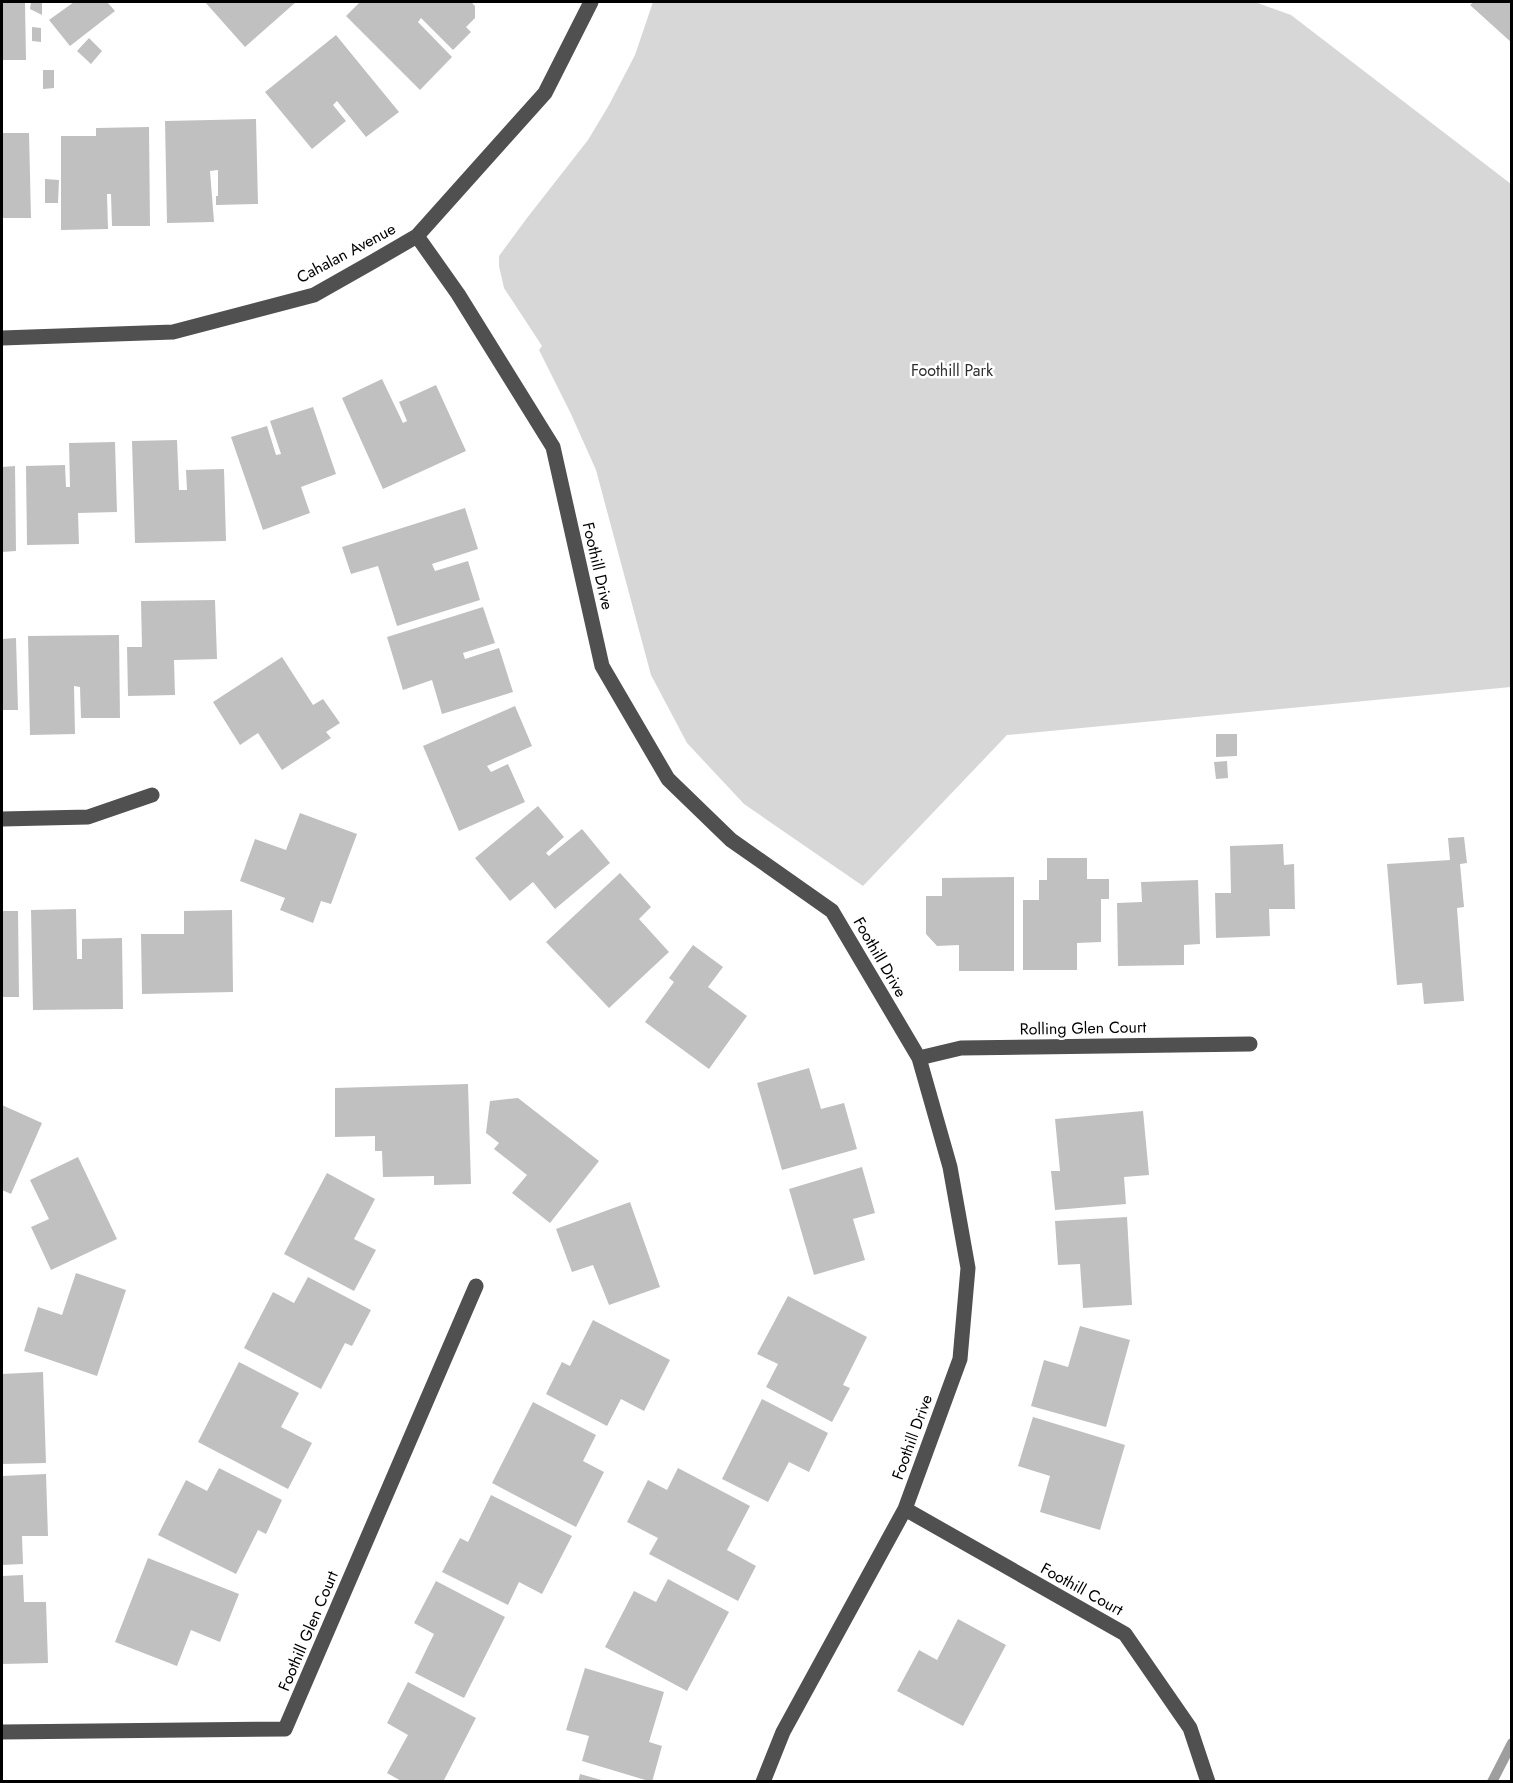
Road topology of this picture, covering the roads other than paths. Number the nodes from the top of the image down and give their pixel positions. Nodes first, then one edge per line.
1 (591, 2) edge
2 (417, 236) junction
3 (2, 338) edge
4 (152, 795) dead end
5 (2, 819) edge
6 (1250, 1044) dead end
7 (919, 1058) junction
8 (476, 1286) dead end
9 (905, 1509) junction
10 (2, 1732) edge
11 (763, 1782) edge
12 (1208, 1782) edge

1 - 2 street, Cahalan Avenue
2 - 3 street, Cahalan Avenue
2 - 7 street, Foothill Drive
4 - 5 street
6 - 7 street, Rolling Glen Court
7 - 9 street, Foothill Drive
8 - 10 street, Foothill Glen Court
9 - 11 street, Foothill Drive
9 - 12 street, Foothill Court

